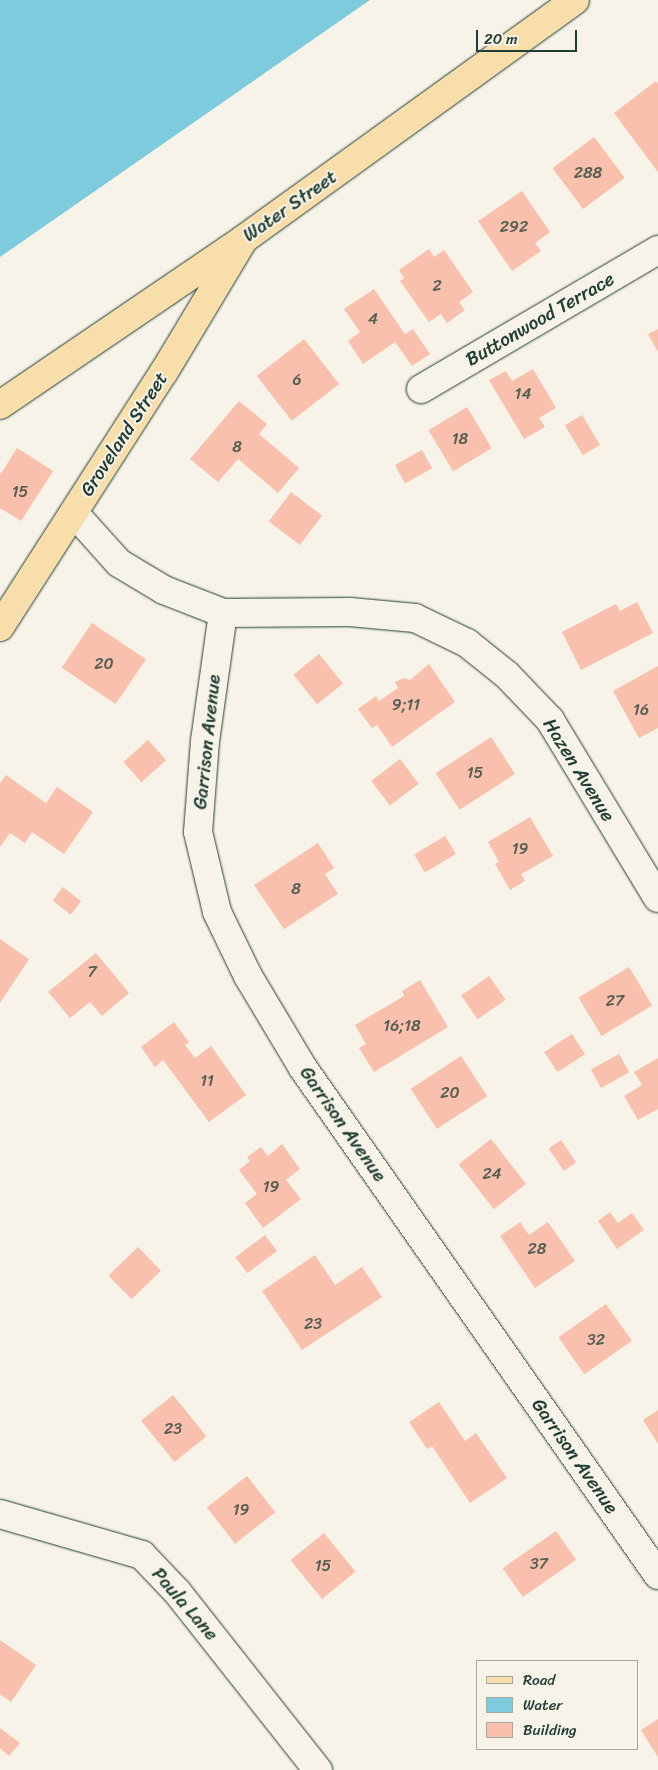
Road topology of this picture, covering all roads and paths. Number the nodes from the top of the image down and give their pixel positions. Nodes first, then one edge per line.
1 (575, 0) edge
2 (244, 239) junction
3 (658, 250) edge
4 (422, 389) dead end
5 (0, 405) edge
6 (74, 513) junction
7 (223, 613) junction
8 (0, 627) edge
9 (658, 898) edge
10 (0, 1514) edge
11 (658, 1575) edge
12 (318, 1770) edge

1 - 2 main road, Water Street
2 - 5 main road, Water Street
2 - 6 main road, Groveland Street
3 - 4 street, Buttonwood Terrace
6 - 7 street
6 - 8 main road, Groveland Street
7 - 9 street, Hazen Avenue
7 - 11 street, Garrison Avenue
10 - 12 street, Paula Lane

